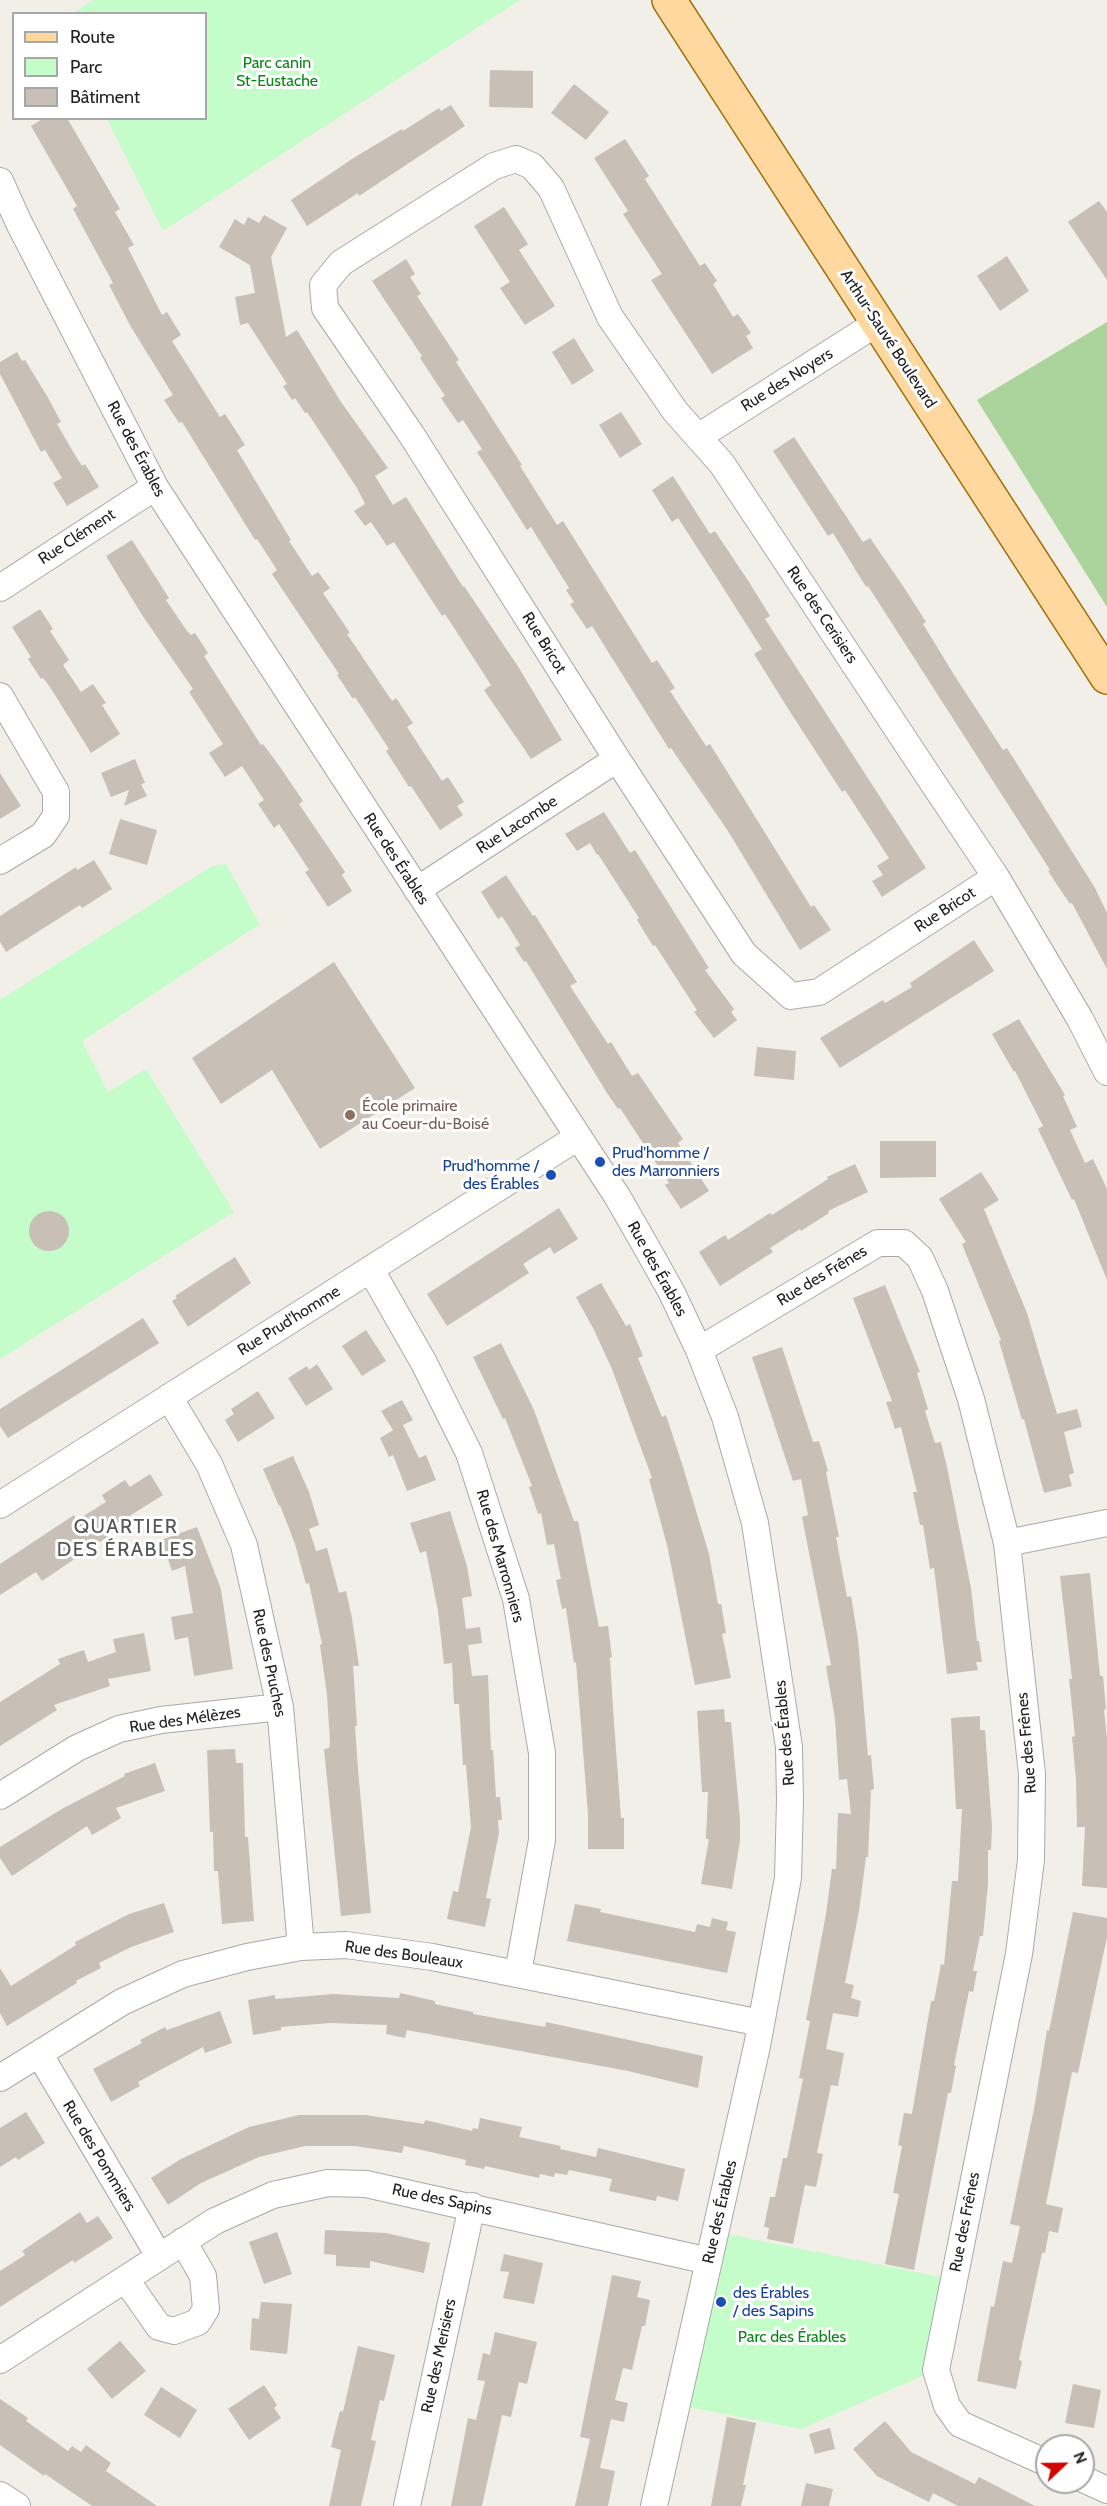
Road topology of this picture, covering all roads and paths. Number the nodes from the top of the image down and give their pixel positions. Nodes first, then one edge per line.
1 (669, 0) edge
2 (532, 166) joint
3 (2, 193) edge
4 (877, 323) junction
5 (698, 437) junction
6 (155, 487) junction
7 (0, 588) edge
8 (1107, 677) edge
9 (0, 696) edge
10 (617, 759) junction
11 (0, 861) edge
12 (996, 877) junction
13 (417, 890) junction
14 (1107, 1072) edge
15 (578, 1137) junction
16 (371, 1269) junction
17 (699, 1350) junction
18 (170, 1397) junction
19 (0, 1505) edge
20 (1107, 1523) edge
21 (1007, 1543) junction
22 (280, 1707) junction
23 (0, 1796) edge
24 (301, 1947) junction
25 (518, 1973) junction
26 (761, 2023) junction
27 (40, 2055) junction
28 (0, 2078) edge
29 (472, 2206) junction
30 (183, 2241) junction
31 (159, 2256) junction
32 (709, 2260) junction
33 (126, 2280) junction
34 (0, 2361) edge
35 (1035, 2458) edge
36 (0, 2495) edge
37 (1107, 2498) edge
38 (17, 2506) edge
39 (407, 2506) edge
40 (654, 2506) edge
41 (1102, 2506) edge

1 - 4 main road, Arthur-Sauvé Boulevard
2 - 5 street, Rue des Cerisiers
2 - 10 street, Rue Bricot
3 - 6 street, Rue des Érables
4 - 5 street, Rue des Noyers
4 - 8 main road, Arthur-Sauvé Boulevard
5 - 12 street, Rue des Cerisiers
6 - 7 street, Rue Clément
6 - 13 street, Rue des Érables
9 - 11 street
10 - 12 street, Rue Bricot
10 - 13 street, Rue Lacombe
12 - 14 street, Rue des Cerisiers
13 - 15 street, Rue des Érables
15 - 16 street, Rue Prud'homme
15 - 17 street, Rue des Érables
16 - 18 street, Rue Prud'homme
16 - 25 street, Rue des Marronniers
17 - 21 street, Rue des Frênes
17 - 26 street, Rue des Érables
18 - 19 street, Rue Prud'homme
18 - 22 street, Rue des Pruches
20 - 21 street
21 - 35 street, Rue des Frênes
22 - 23 street, Rue des Mélèzes
22 - 24 street, Rue des Pruches
24 - 25 street, Rue des Bouleaux
24 - 27 street, Rue des Bouleaux
25 - 26 street, Rue des Bouleaux
26 - 32 street, Rue des Érables
27 - 28 street, Rue des Bouleaux
27 - 31 street, Rue des Pommiers
29 - 30 street, Rue des Sapins
29 - 32 street, Rue des Sapins
29 - 39 street, Rue des Merisiers
30 - 31 street, Rue des Sapins
30 - 33 street
31 - 33 street, Rue des Sapins
32 - 40 street, Rue des Érables
33 - 34 street, Rue des Sapins
36 - 38 street
37 - 41 street

